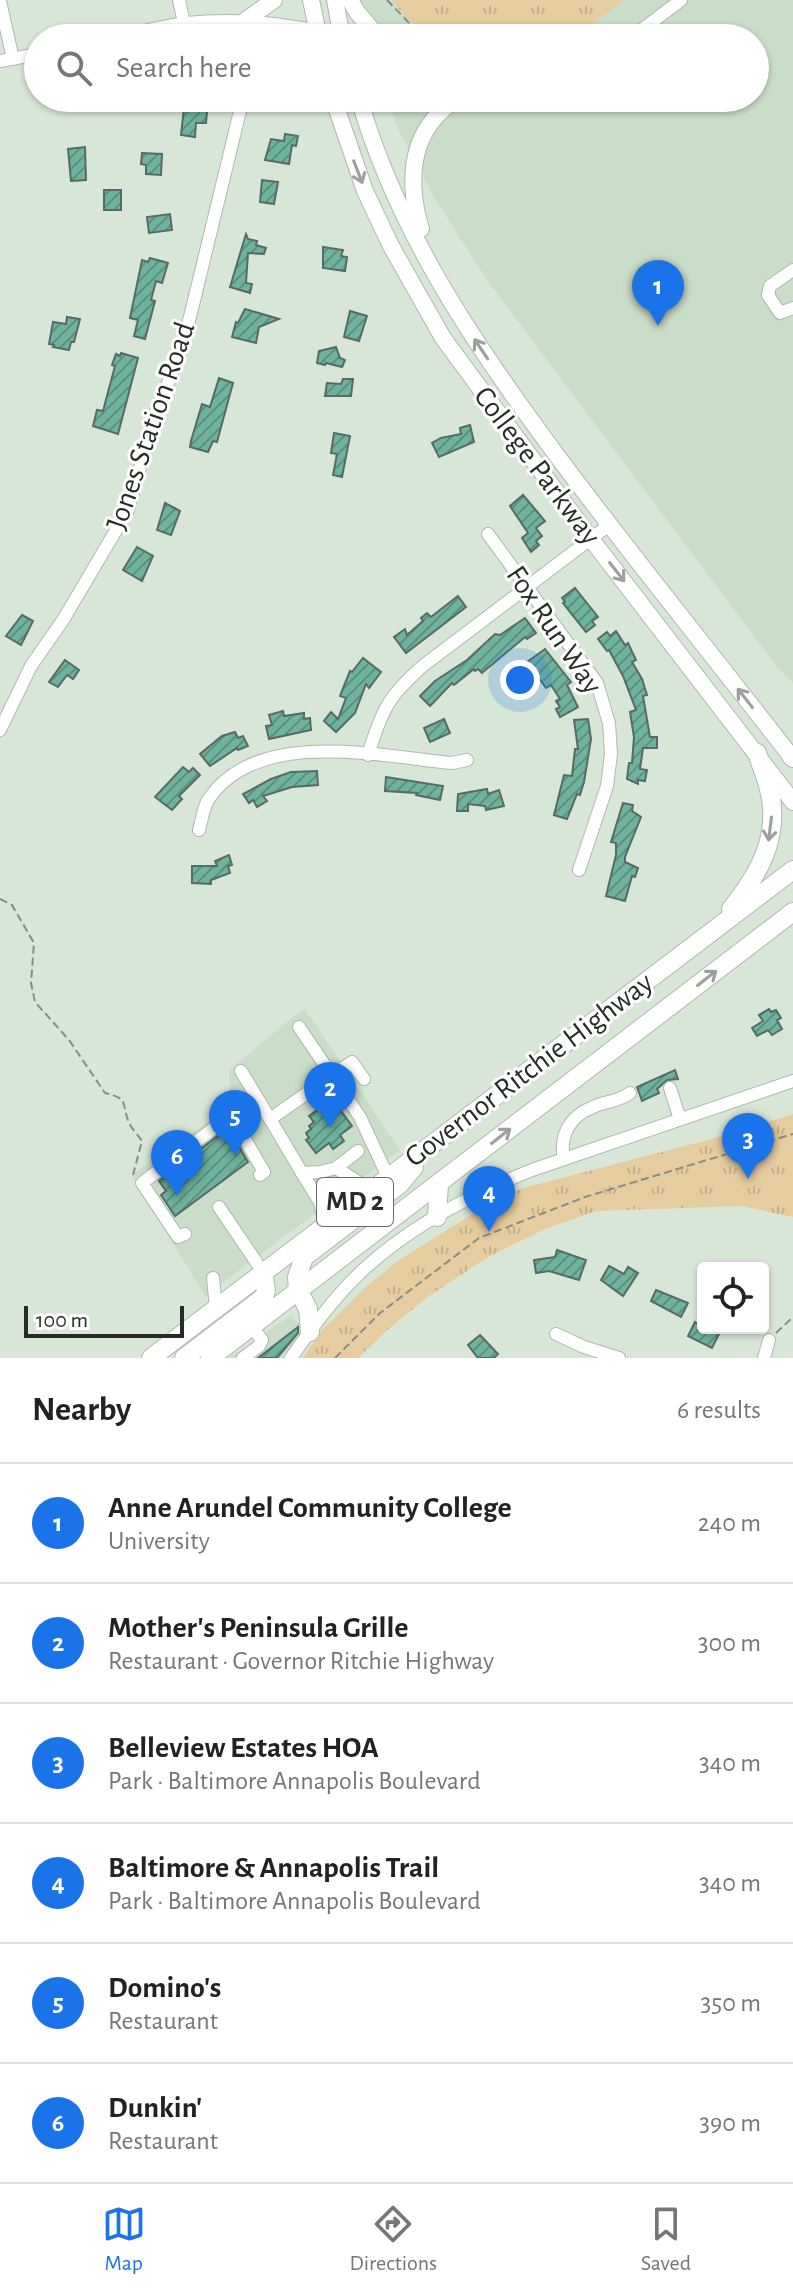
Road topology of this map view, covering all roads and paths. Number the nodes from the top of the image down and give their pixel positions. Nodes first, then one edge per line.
1 (274, 0) edge
2 (311, 0) edge
3 (335, 0) edge
4 (350, 0) edge
5 (387, 0) edge
6 (681, 0) edge
7 (0, 1) edge
8 (183, 1) edge
9 (246, 20) junction
10 (184, 23) junction
11 (179, 24) edge
12 (252, 24) edge
13 (267, 24) edge
14 (316, 24) edge
15 (341, 24) edge
16 (368, 24) edge
17 (410, 24) edge
18 (649, 24) edge
19 (6, 60) edge
20 (240, 112) edge
21 (332, 112) edge
22 (337, 112) edge
23 (363, 112) edge
24 (441, 112) edge
25 (344, 137) junction
26 (793, 270) edge
27 (436, 275) junction
28 (793, 308) edge
29 (609, 525) junction
30 (488, 534) dead end
31 (591, 539) junction
32 (528, 586) junction
33 (0, 730) edge
34 (757, 753) junction
35 (368, 755) junction
36 (792, 757) edge
37 (467, 760) dead end
38 (793, 802) edge
39 (199, 830) dead end
40 (579, 870) dead end
41 (793, 870) edge
42 (0, 899) edge
43 (793, 912) edge
44 (713, 931) junction
45 (299, 1027) dead end
46 (241, 1071) dead end
47 (333, 1074) junction
48 (364, 1079) dead end
49 (793, 1081) edge
50 (670, 1088) dead end
51 (630, 1093) dead end
52 (270, 1119) junction
53 (680, 1119) junction
54 (793, 1134) edge
55 (433, 1143) junction
56 (358, 1151) dead end
57 (564, 1159) junction
58 (336, 1168) junction
59 (302, 1173) junction
60 (260, 1175) dead end
61 (388, 1177) junction
62 (142, 1183) junction
63 (439, 1184) junction
64 (371, 1190) junction
65 (219, 1207) dead end
66 (437, 1217) junction
67 (325, 1225) junction
68 (185, 1234) dead end
69 (263, 1272) junction
70 (213, 1278) dead end
71 (298, 1290) junction
72 (216, 1308) junction
73 (793, 1317) edge
74 (251, 1326) junction
75 (310, 1332) junction
76 (556, 1334) dead end
77 (769, 1340) joint
78 (582, 1353) edge
79 (151, 1358) edge
80 (184, 1358) edge
81 (210, 1358) edge
82 (243, 1358) edge
83 (291, 1358) edge
84 (335, 1358) edge
85 (619, 1358) edge
86 (764, 1358) edge

1 - 9 main road
2 - 14 main road
3 - 15 main road
4 - 16 main road
5 - 17 path
6 - 18 street
7 - 19 street
8 - 10 street
9 - 10 street
9 - 12 main road
9 - 13 street
10 - 11 street
20 - 33 street, Jones Station Road
21 - 25 main road
22 - 25 main road, College Parkway
23 - 27 main road, College Parkway
24 - 27 main road
25 -> 31 main road, College Parkway
26 - 28 street
29 -> 27 main road, College Parkway
29 - 31 street
36 -> 29 main road, College Parkway
30 - 32 street, Fox Run Way
31 - 32 street
31 -> 34 main road, College Parkway
32 - 35 street
32 - 40 street, Fox Run Way
34 - 38 main road, College Parkway
34 -> 44 highway
35 - 37 street
35 - 39 street
41 - 44 highway, Governor Ritchie Highway / MD 2
42 - 62 path
63 -> 43 highway, Governor Ritchie Highway / MD 2
44 - 55 highway, Governor Ritchie Highway / MD 2
45 - 47 street
46 - 52 street
47 - 48 street
47 - 52 street
47 - 61 street
49 - 53 street
50 - 53 street
51 - 57 street
52 - 59 street
53 - 57 street
54 - 84 path
55 - 61 highway, Governor Ritchie Highway / MD 2
55 - 71 highway
56 - 58 street
57 - 66 street
58 - 59 street
58 - 64 street
59 - 67 street
60 - 62 street
61 - 64 highway, Governor Ritchie Highway / MD 2
62 - 68 street
63 - 66 highway
63 - 71 highway, Governor Ritchie Highway / MD 2
64 - 67 highway, Governor Ritchie Highway / MD 2
65 - 69 street
66 - 75 street
67 - 69 highway, Governor Ritchie Highway / MD 2
69 - 72 highway, Governor Ritchie Highway / MD 2
69 - 80 highway
70 - 72 street
71 - 74 highway, Governor Ritchie Highway / MD 2
71 - 75 highway
72 - 79 highway, Governor Ritchie Highway / MD 2
73 - 77 path
74 - 81 highway, Governor Ritchie Highway / MD 2
74 - 82 street
75 - 83 street
76 - 78 street
77 - 86 street
78 - 85 street

